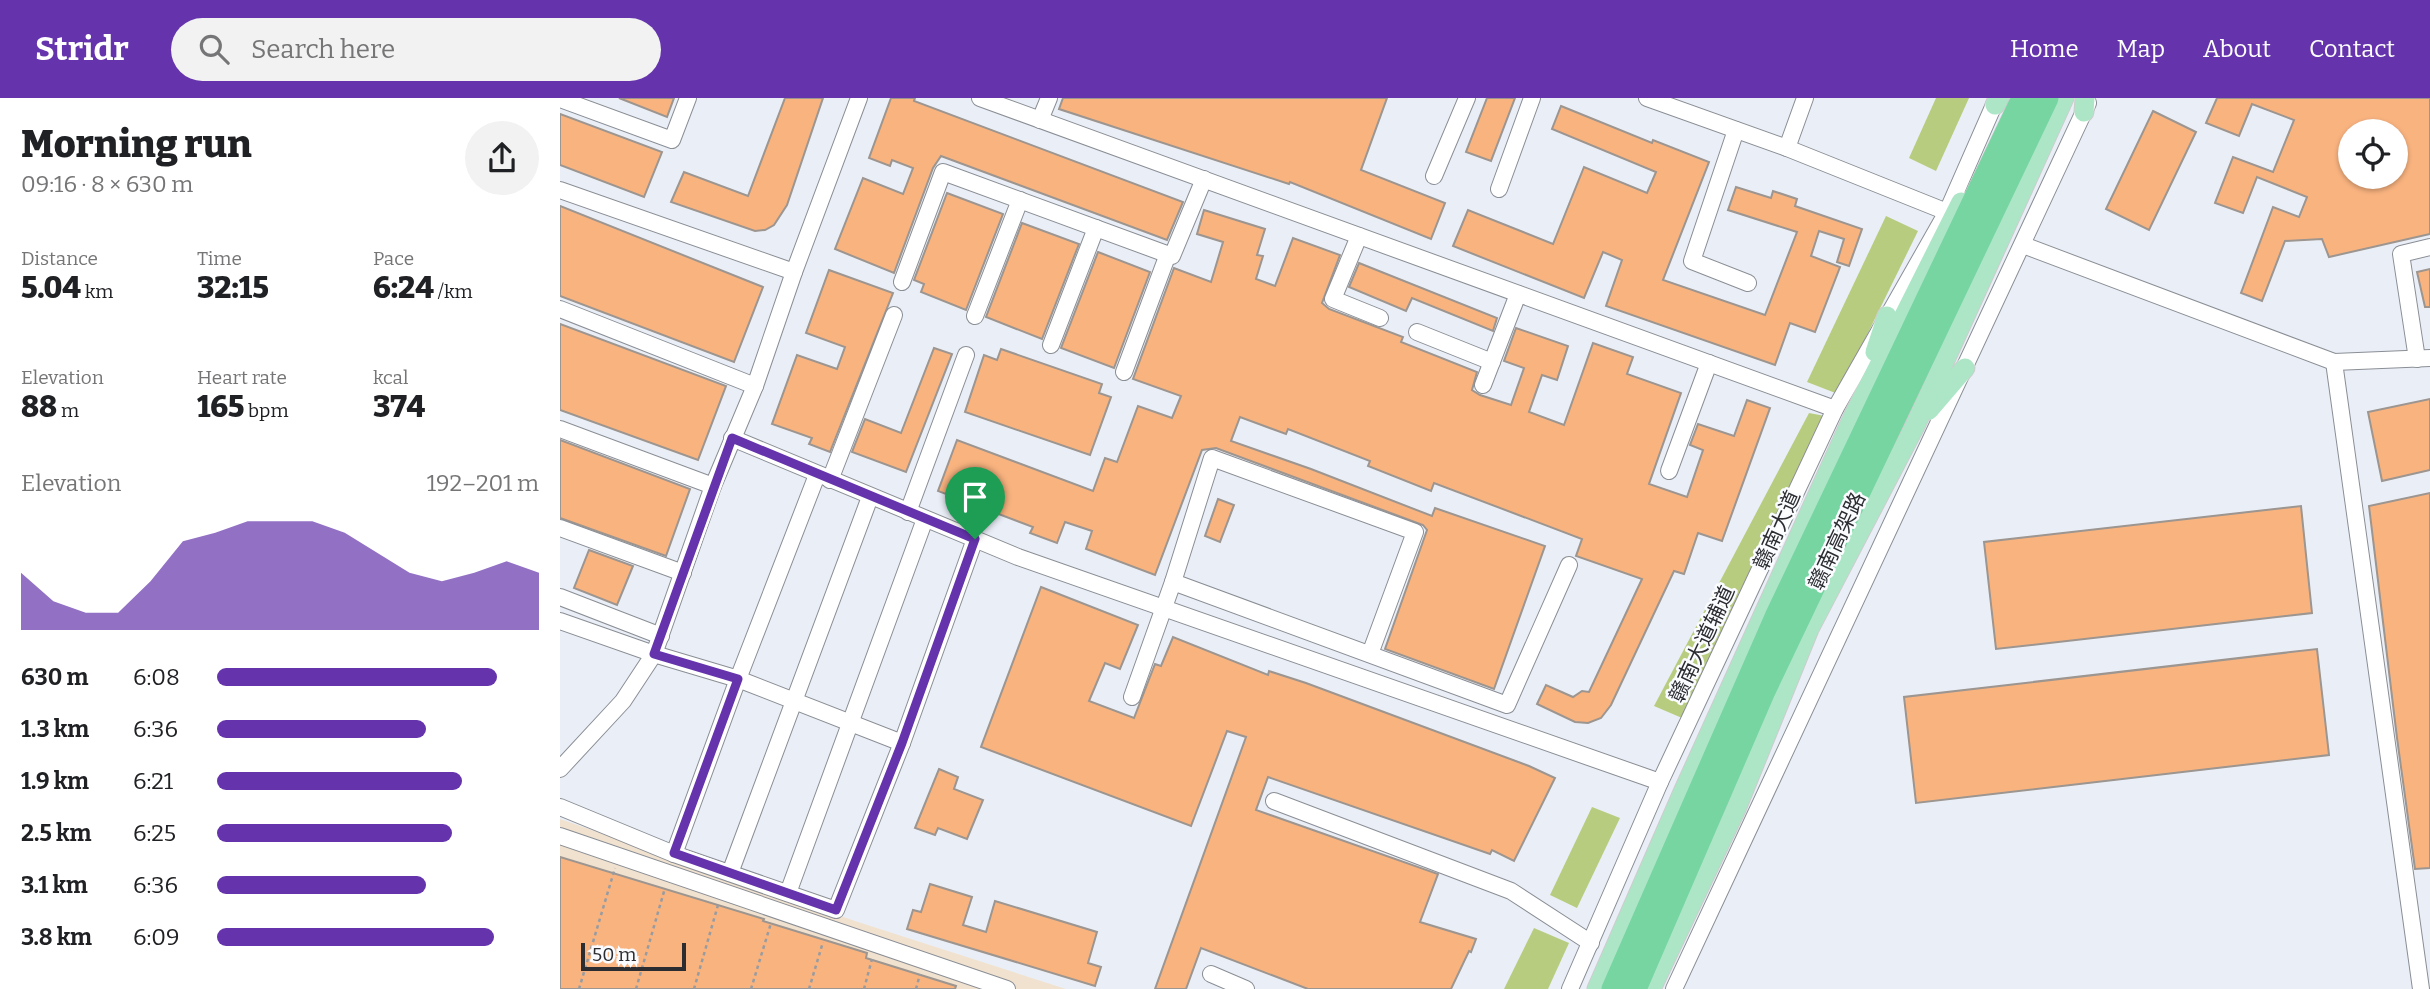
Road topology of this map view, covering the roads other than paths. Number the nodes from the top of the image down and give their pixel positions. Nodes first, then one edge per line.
1 (688, 98) edge
2 (859, 98) edge
3 (980, 98) edge
4 (1049, 98) edge
5 (1467, 98) edge
6 (1531, 98) edge
7 (1647, 98) edge
8 (1805, 98) edge
9 (2014, 98) edge
10 (2024, 98) edge
11 (2047, 98) edge
12 (2064, 98) edge
13 (560, 99) edge
14 (1997, 100) edge
15 (2086, 102) edge
16 (1040, 120) junction
17 (1736, 130) junction
18 (1787, 148) junction
19 (1434, 176) dead end
20 (1204, 180) junction
21 (1499, 189) dead end
22 (560, 190) edge
23 (1020, 200) junction
24 (1947, 212) junction
25 (1096, 228) junction
26 (1359, 236) junction
27 (2023, 245) junction
28 (2430, 247) edge
29 (1168, 254) junction
30 (794, 272) junction
31 (902, 282) dead end
32 (1748, 283) dead end
33 (1518, 294) junction
34 (560, 309) edge
35 (894, 315) dead end
36 (975, 316) dead end
37 (1887, 316) junction
38 (1380, 318) dead end
39 (1417, 332) dead end
40 (1051, 345) dead end
41 (966, 355) dead end
42 (2423, 358) edge
43 (1492, 362) junction
44 (2334, 362) junction
45 (1709, 363) junction
46 (1965, 368) junction
47 (1124, 372) dead end
48 (1483, 385) dead end
49 (755, 386) junction
50 (1835, 409) junction
51 (1854, 415) junction
52 (1914, 426) junction
53 (560, 429) edge
54 (732, 438) junction
55 (1669, 471) dead end
56 (824, 478) junction
57 (713, 486) junction
58 (870, 497) junction
59 (908, 512) junction
60 (925, 519) junction
61 (560, 528) edge
62 (975, 539) junction
63 (1569, 565) dead end
64 (683, 573) junction
65 (1173, 582) junction
66 (560, 597) edge
67 (1164, 608) junction
68 (560, 621) edge
69 (661, 636) junction
70 (654, 654) junction
71 (1370, 654) junction
72 (738, 679) junction
73 (1132, 697) dead end
74 (795, 701) junction
75 (849, 722) junction
76 (902, 743) junction
77 (560, 769) edge
78 (1660, 782) junction
79 (1274, 801) dead end
80 (560, 807) edge
81 (560, 836) edge
82 (674, 853) junction
83 (730, 873) junction
84 (788, 893) junction
85 (1591, 943) junction
86 (1211, 974) dead end
87 (1007, 989) edge
88 (1246, 989) edge
89 (1570, 989) edge
90 (1597, 989) edge
91 (1614, 989) edge
92 (1635, 989) edge
93 (1651, 989) edge
94 (1674, 989) edge
95 (2421, 989) edge

1 - 13 street
2 - 30 street
3 - 16 street
4 - 16 street
5 - 19 street
6 - 21 street
7 - 17 street
8 - 18 street
9 - 51 main road, 赣南大道
10 - 91 highway, 赣南高架路
11 - 92 highway, 赣南高架路
12 - 52 main road
14 - 24 street, 赣南大道辅道
15 - 27 street
16 - 20 street
17 - 18 street
17 - 32 street
18 - 24 street
20 - 26 street
20 - 29 street
22 - 30 street
23 - 25 street
23 - 31 street
23 - 36 street
24 - 37 street, 赣南大道辅道
25 - 29 street
25 - 40 street
26 - 33 street
26 - 38 street
27 - 44 street
27 - 46 street
28 - 42 street
29 - 47 street
30 - 49 street
33 - 43 street
33 - 45 street
34 - 49 street
35 - 56 street
37 - 50 street, 赣南大道辅道
37 - 51 main road
39 - 43 street
41 - 59 street
42 - 44 street
43 - 48 street
44 - 95 street
45 - 50 street
45 - 55 street
46 - 52 main road
46 - 94 street
49 - 54 street
50 - 78 street, 赣南大道辅道
51 - 90 main road, 赣南大道
52 - 93 main road
53 - 57 street
54 - 56 street
54 - 57 street
56 - 58 street
56 - 72 street
57 - 64 street
58 - 59 street
58 - 74 street
59 - 60 street
60 - 62 street
60 - 75 street
61 - 64 street
62 - 67 street
62 - 76 street
63 - 71 street
64 - 69 street
65 - 67 street
65 - 71 street
65 - 71 street
66 - 69 street
67 - 73 street
67 - 78 street
68 - 70 street
69 - 70 street
70 - 72 street
70 - 77 street
72 - 74 street
72 - 82 street
74 - 75 street
74 - 83 street
75 - 76 street
75 - 84 street
76 - 84 street
78 - 85 street, 赣南大道辅道
79 - 85 street
80 - 82 street
81 - 87 street
82 - 83 street
83 - 84 street
85 - 89 street, 赣南大道辅道
86 - 88 street

